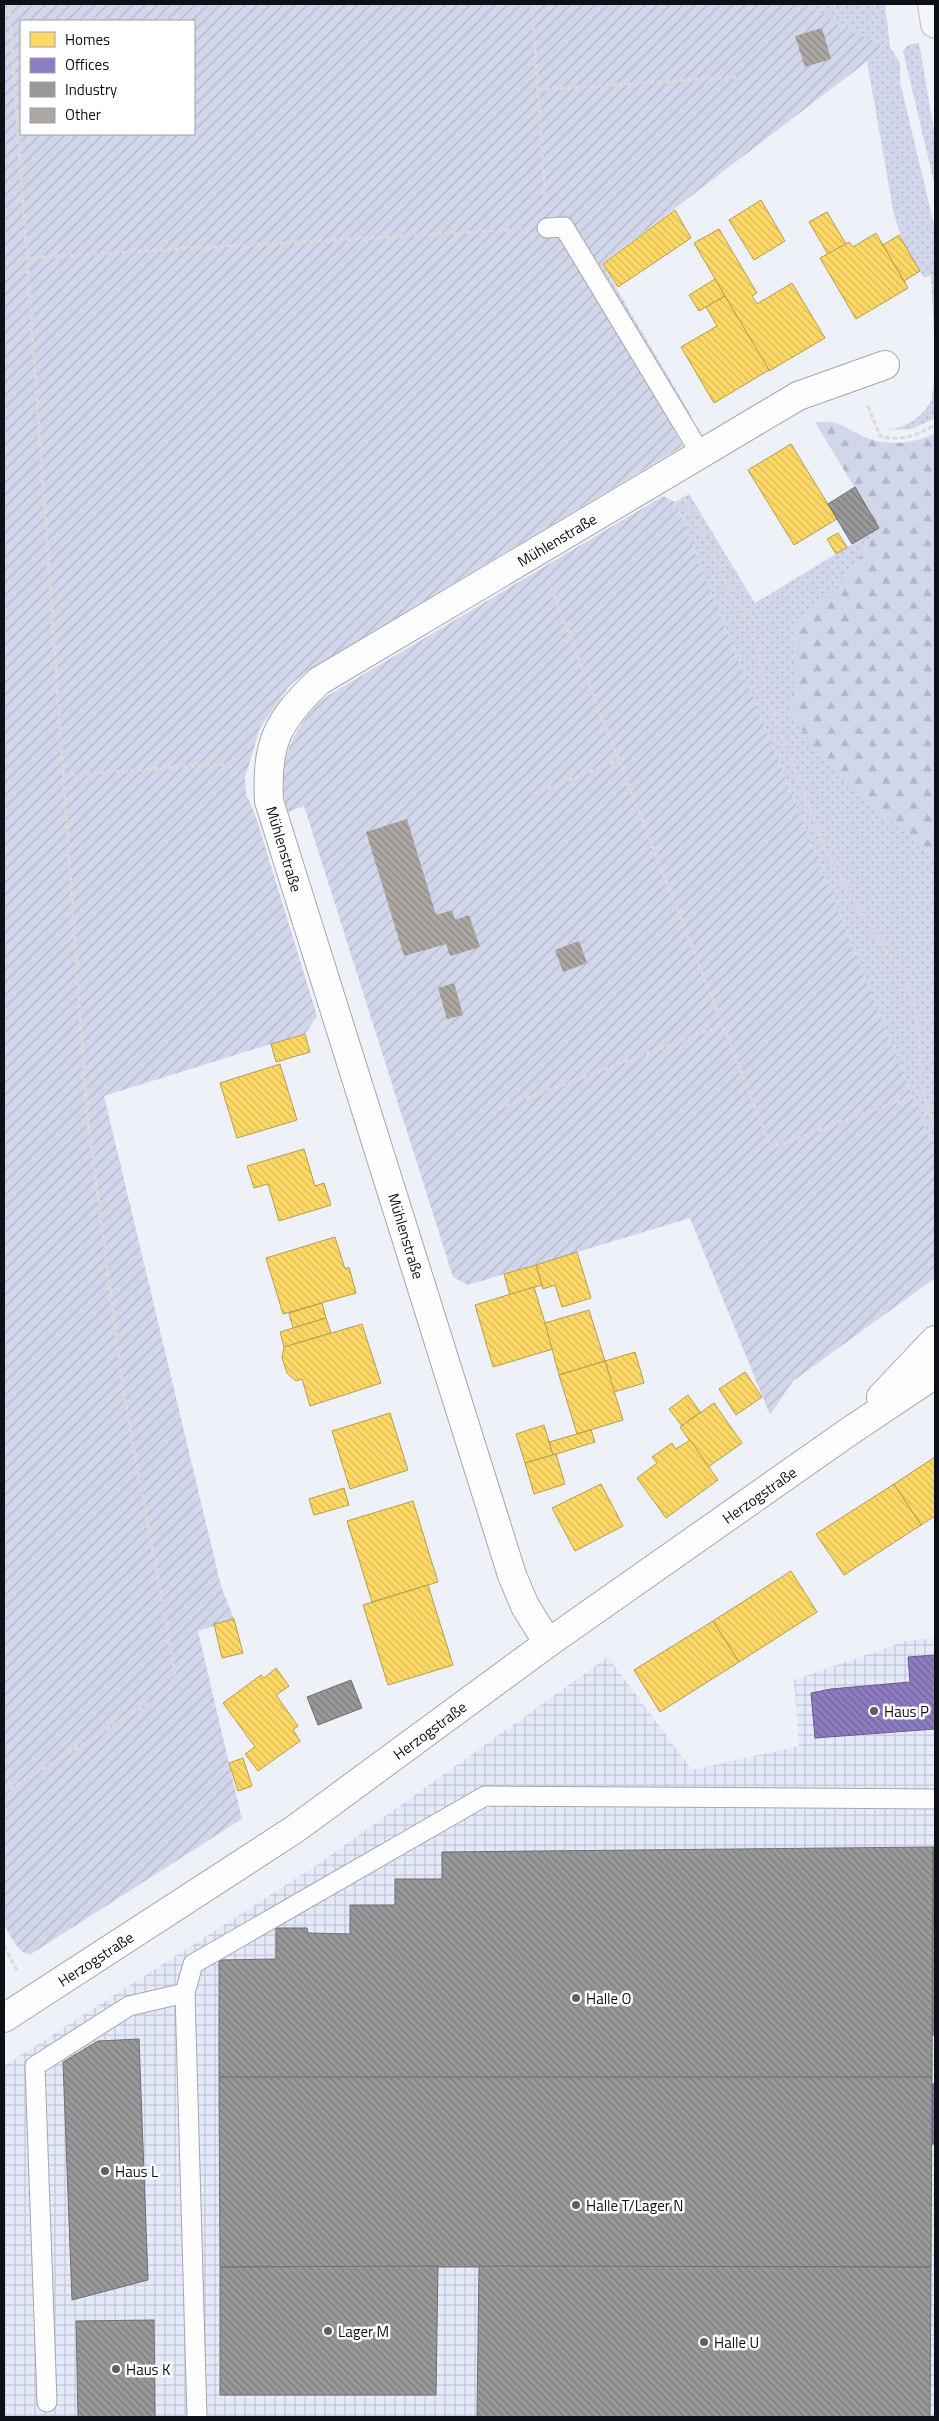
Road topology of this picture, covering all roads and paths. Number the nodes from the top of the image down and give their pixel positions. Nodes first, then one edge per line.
1 (9, 4) edge
2 (532, 4) edge
3 (932, 4) edge
4 (935, 24) edge
5 (738, 77) dead end
6 (538, 90) junction
7 (546, 228) junction
8 (27, 258) junction
9 (885, 365) dead end
10 (855, 376) junction
11 (935, 425) edge
12 (702, 454) junction
13 (670, 473) junction
14 (537, 552) junction
15 (619, 760) junction
16 (268, 773) junction
17 (63, 776) junction
18 (533, 794) dead end
19 (723, 1025) junction
20 (924, 1092) junction
21 (498, 1109) dead end
22 (935, 1128) edge
23 (935, 1340) edge
24 (935, 1374) edge
25 (847, 1433) junction
26 (548, 1643) junction
27 (4, 1793) edge
28 (935, 1799) edge
29 (185, 1993) junction
30 (4, 2018) edge
31 (47, 2402) dead end
32 (197, 2417) edge

1 - 8 path
2 - 6 path
3 - 4 main road
5 - 6 path
6 - 7 path
7 - 8 path
7 - 12 lane
8 - 17 path
9 - 10 street, Mühlenstraße
10 - 11 path
10 - 12 street, Mühlenstraße
12 - 13 street, Mühlenstraße
13 - 14 street, Mühlenstraße
13 - 20 path
14 - 15 path
14 - 16 street, Mühlenstraße
15 - 18 path
15 - 19 path
16 - 17 path
16 - 26 street, Mühlenstraße
17 - 27 path
19 - 20 path
19 - 21 path
20 - 22 path
23 - 25 street, Herzogstraße
24 - 25 street, Herzogstraße
25 - 26 street, Herzogstraße
26 - 30 street, Herzogstraße
28 - 29 lane
29 - 31 lane
29 - 32 lane

